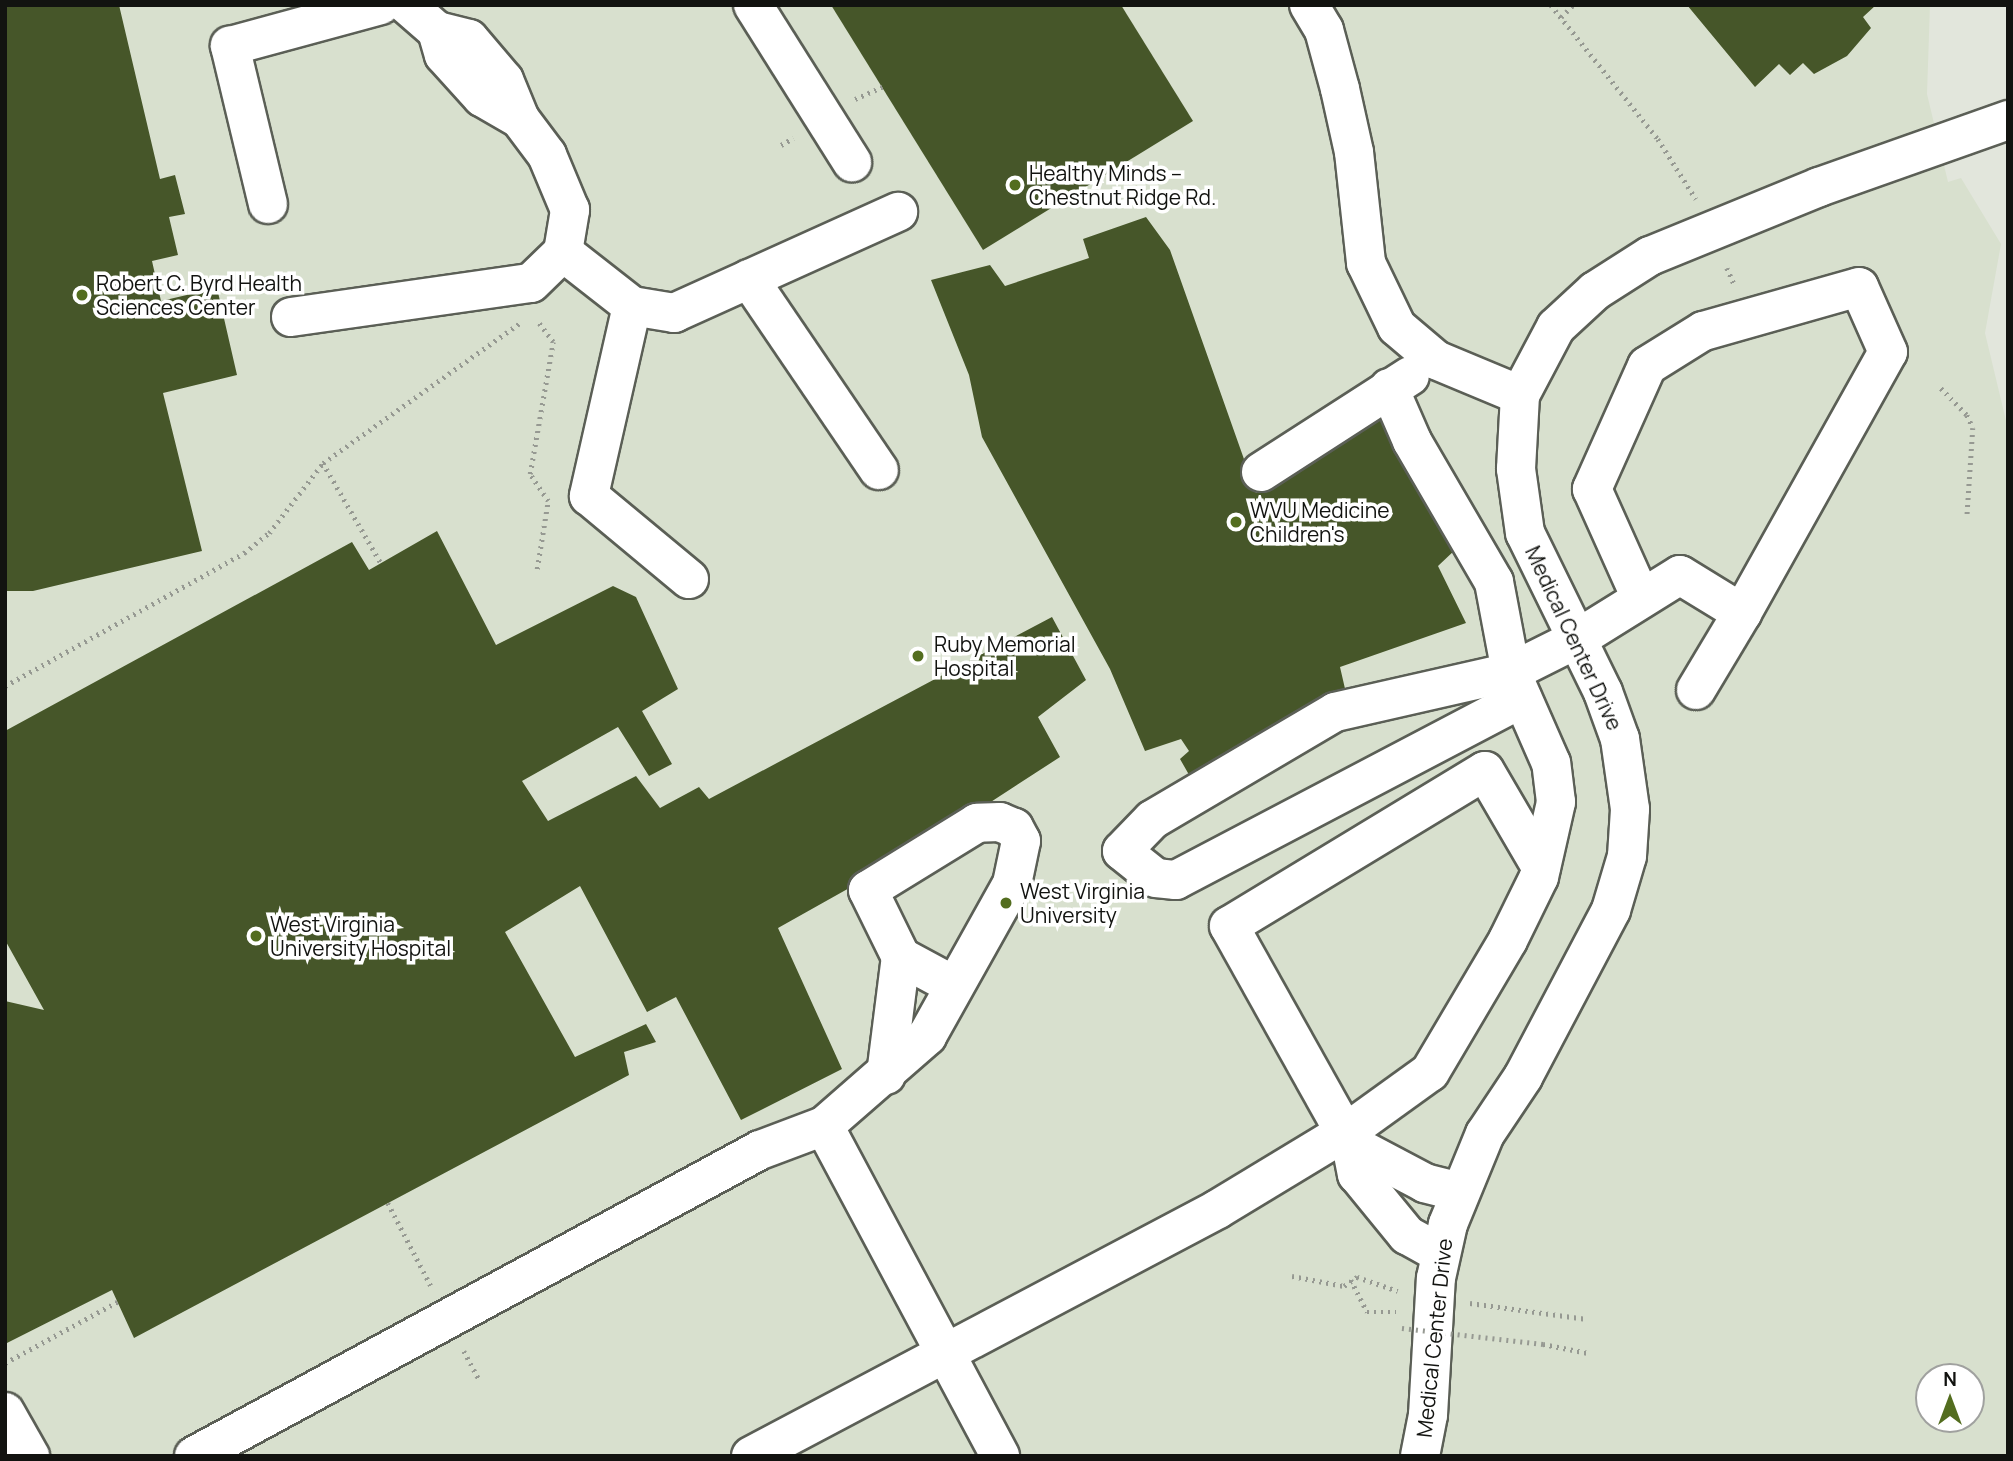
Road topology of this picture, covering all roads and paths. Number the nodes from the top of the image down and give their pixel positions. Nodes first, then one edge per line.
1 (381, 5) edge
2 (407, 5) edge
3 (753, 5) edge
4 (1309, 5) edge
5 (1551, 5) edge
6 (1573, 5) edge
7 (1561, 17) junction
8 (882, 87) dead end
9 (848, 103) dead end
10 (2008, 120) edge
11 (852, 162) dead end
12 (1698, 203) dead end
13 (268, 204) dead end
14 (898, 212) dead end
15 (563, 252) junction
16 (748, 279) junction
17 (632, 306) junction
18 (291, 317) dead end
19 (1436, 360) junction
20 (1389, 388) junction
21 (1941, 388) dead end
22 (1520, 395) junction
23 (323, 463) junction
24 (879, 470) dead end
25 (1261, 472) dead end
26 (1966, 517) dead end
27 (381, 563) dead end
28 (537, 569) dead end
29 (689, 579) dead end
30 (1641, 598) junction
31 (1742, 613) junction
32 (1577, 639) junction
33 (1517, 685) junction
34 (5, 686) edge
35 (1696, 691) dead end
36 (1541, 867) junction
37 (901, 957) junction
38 (953, 985) junction
39 (886, 1075) junction
40 (824, 1126) junction
41 (1347, 1138) junction
42 (1460, 1192) junction
43 (388, 1203) dead end
44 (1440, 1252) junction
45 (1292, 1276) dead end
46 (1352, 1280) junction
47 (432, 1289) dead end
48 (1403, 1291) dead end
49 (117, 1302) dead end
50 (1465, 1302) dead end
51 (1587, 1319) dead end
52 (459, 1341) dead end
53 (946, 1352) junction
54 (1588, 1353) dead end
55 (5, 1363) edge
56 (480, 1381) dead end
57 (5, 1412) edge
58 (30, 1456) edge
59 (194, 1456) edge
60 (751, 1456) edge
61 (1000, 1456) edge
62 (1420, 1456) edge

1 - 13 street
2 - 15 street
3 - 11 street
4 - 19 street
5 - 7 path
6 - 7 path
7 - 12 path
8 - 9 path
10 - 22 street, Medical Center Drive
14 - 16 street
15 - 17 street
15 - 18 street
16 - 17 street
16 - 24 street
17 - 29 street
19 - 20 street
19 - 22 street
20 - 25 street
20 - 33 street
21 - 26 path
22 - 32 street, Medical Center Drive
23 - 27 path
23 - 28 path
23 - 34 path
30 - 31 street
30 - 31 street
30 - 32 street
31 - 35 street
32 - 33 street
32 - 42 street, Medical Center Drive
33 - 33 street
33 - 36 street
36 - 41 street
36 - 41 street
37 - 38 street
37 - 38 street
37 - 39 street
38 - 39 street
39 - 40 street
40 - 53 street
40 - 59 street
41 - 42 street
41 - 44 street
41 - 53 street
42 - 44 street, Medical Center Drive
43 - 47 path
44 - 62 street, Medical Center Drive
45 - 46 path
46 - 48 path
46 - 54 path, bridge
49 - 55 path
50 - 51 path
52 - 56 path
53 - 60 street
53 - 61 street
57 - 58 street

